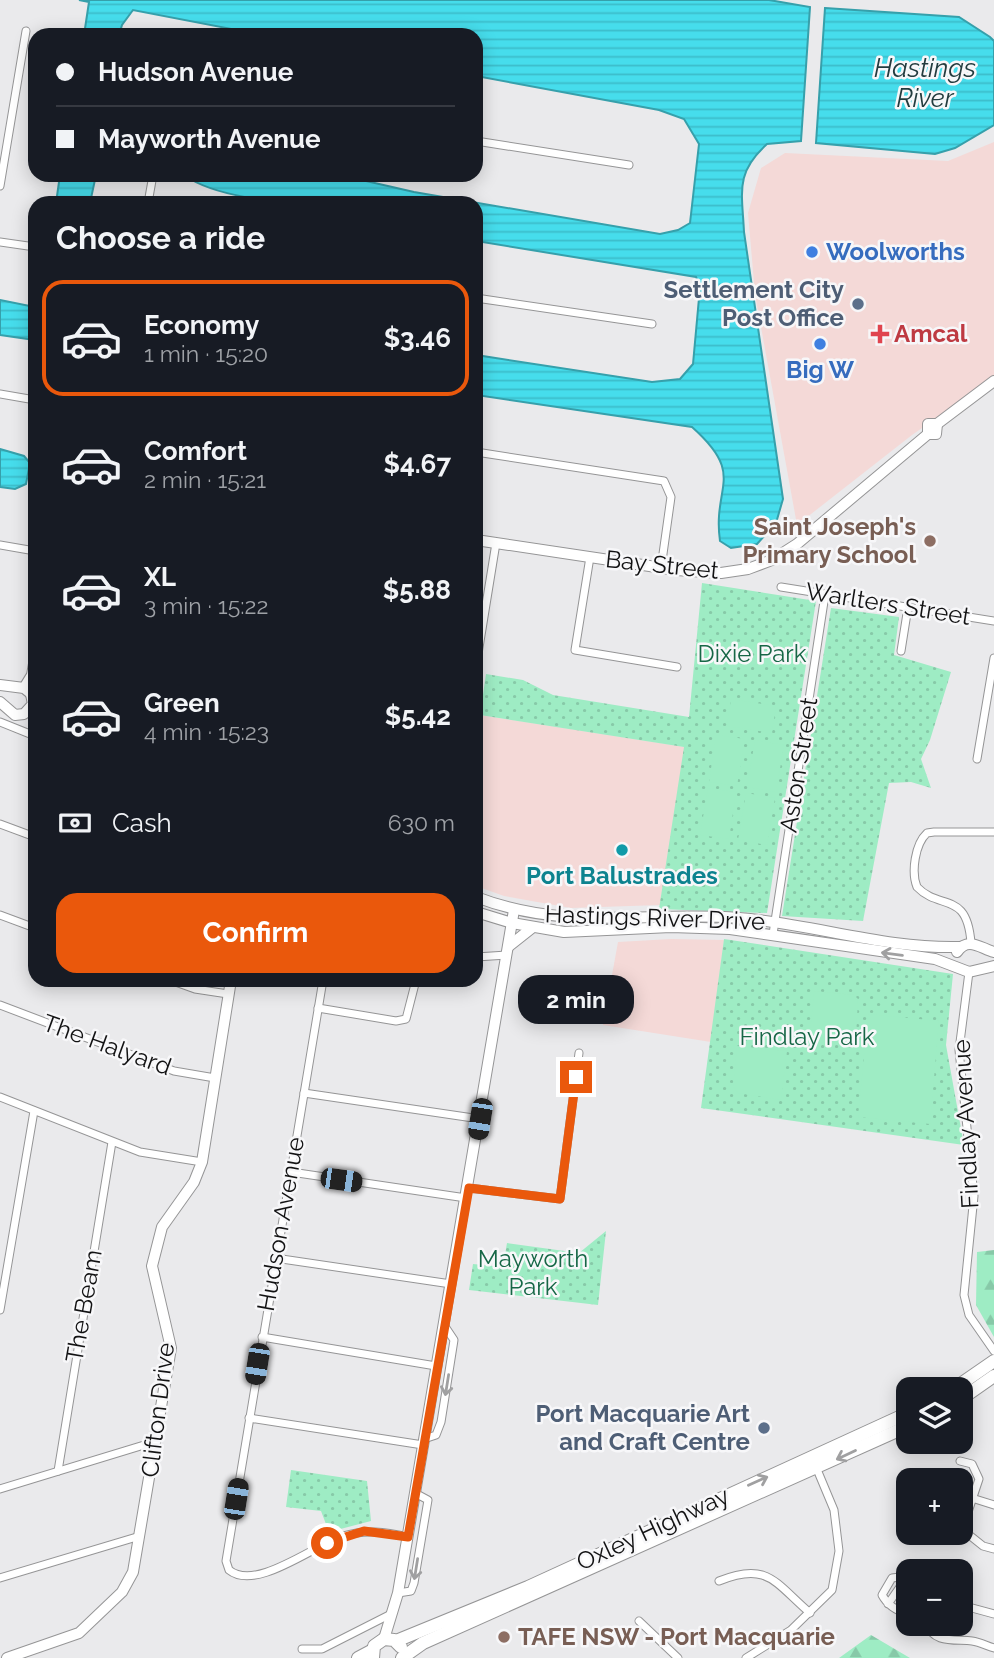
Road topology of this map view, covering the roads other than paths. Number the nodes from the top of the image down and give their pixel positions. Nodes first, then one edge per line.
1 (26, 32) dead end
2 (483, 142) edge
3 (629, 165) dead end
4 (0, 186) edge
5 (0, 242) edge
6 (28, 246) edge
7 (483, 299) edge
8 (652, 324) dead end
9 (994, 380) edge
10 (994, 388) edge
11 (0, 394) edge
12 (28, 399) edge
13 (940, 422) junction
14 (483, 453) edge
15 (483, 541) edge
16 (496, 543) junction
17 (0, 545) edge
18 (28, 550) edge
19 (590, 557) junction
20 (661, 568) junction
21 (781, 587) dead end
22 (825, 595) junction
23 (908, 607) junction
24 (483, 613) edge
25 (994, 621) edge
26 (901, 651) dead end
27 (994, 657) edge
28 (677, 667) dead end
29 (0, 685) edge
30 (26, 692) edge
31 (3, 704) edge
32 (28, 713) edge
33 (0, 722) edge
34 (28, 733) edge
35 (977, 759) dead end
36 (0, 824) edge
37 (994, 832) edge
38 (28, 834) edge
39 (483, 899) edge
40 (514, 910) junction
41 (483, 914) edge
42 (0, 915) edge
43 (512, 923) junction
44 (28, 925) edge
45 (533, 927) junction
46 (774, 929) junction
47 (966, 945) junction
48 (982, 949) junction
49 (508, 951) junction
50 (994, 953) edge
51 (483, 956) edge
52 (994, 966) edge
53 (981, 968) junction
54 (964, 969) junction
55 (189, 987) edge
56 (230, 987) edge
57 (322, 987) edge
58 (414, 987) edge
59 (228, 994) junction
60 (0, 1005) edge
61 (318, 1008) junction
62 (579, 1053) dead end
63 (215, 1078) junction
64 (303, 1093) junction
65 (0, 1097) edge
66 (34, 1111) junction
67 (480, 1119) junction
68 (113, 1142) junction
69 (202, 1162) junction
70 (291, 1172) junction
71 (468, 1193) junction
72 (275, 1258) junction
73 (451, 1284) junction
74 (0, 1310) edge
75 (444, 1325) junction
76 (262, 1337) junction
77 (994, 1351) edge
78 (994, 1361) edge
79 (436, 1366) junction
80 (994, 1376) edge
81 (971, 1377) edge
82 (973, 1391) edge
83 (249, 1418) junction
84 (896, 1419) edge
85 (896, 1431) edge
86 (423, 1442) junction
87 (155, 1446) junction
88 (960, 1461) dead end
89 (814, 1463) junction
90 (58, 1471) junction
91 (0, 1489) edge
92 (415, 1493) junction
93 (975, 1499) junction
94 (994, 1505) edge
95 (141, 1536) junction
96 (408, 1537) junction
97 (994, 1549) edge
98 (0, 1578) edge
99 (719, 1581) dead end
100 (398, 1593) junction
101 (888, 1604) dead end
102 (896, 1608) edge
103 (973, 1608) edge
104 (810, 1614) junction
105 (994, 1614) edge
106 (391, 1618) junction
107 (639, 1621) dead end
108 (935, 1636) edge
109 (391, 1640) junction
110 (994, 1648) edge
111 (302, 1649) dead end
112 (373, 1654) edge
113 (8, 1658) edge
114 (358, 1658) edge
115 (402, 1658) edge
116 (678, 1658) edge
117 (746, 1658) edge

1 - 4 street
2 - 3 street
5 - 6 street
7 - 8 street
9 - 13 street, Bay Street
10 - 13 street, Bay Street
11 - 12 street
13 - 20 street, Bay Street
14 - 20 street
15 - 16 street, Bay Street
16 - 19 street, Bay Street
16 - 24 street
17 - 18 street
19 - 20 street, Bay Street
19 - 28 street
21 - 22 street, Warlters Street
22 - 23 street, Warlters Street
22 - 46 street, Aston Street
23 - 25 street, Warlters Street
23 - 26 street
27 - 35 street
29 - 30 street
30 - 31 street
31 - 32 street
33 - 34 street
36 - 38 street
37 - 47 street
39 - 40 street, Hastings River Drive
40 - 43 street
40 - 46 street, Hastings River Drive
41 - 43 street, Hastings River Drive
42 - 44 street
43 - 45 street, Hastings River Drive
43 - 49 street
45 - 46 street, Hastings River Drive
45 - 49 street
46 - 47 street, Hastings River Drive
54 -> 46 street, Hastings River Drive
47 - 48 street
47 - 54 street
48 - 50 street
48 - 53 street
49 - 51 street
49 - 67 street
52 - 53 street
53 - 54 street
54 - 77 street, Findlay Avenue
55 - 59 street
56 - 59 street, Clifton Drive
57 - 61 street, Hudson Avenue
58 - 61 street
59 - 63 street, Clifton Drive
60 - 63 street, The Halyard
61 - 64 street, Hudson Avenue
62 - 71 street
63 - 69 street, Clifton Drive
64 - 67 street
64 - 70 street, Hudson Avenue
65 - 66 street
66 - 68 street
66 - 74 street
67 - 71 street
68 - 69 street
68 - 90 street, The Beam
69 - 87 street, Clifton Drive
70 - 71 street
70 - 72 street, Hudson Avenue
71 - 73 street
72 - 73 street
72 - 76 street, Hudson Avenue
73 - 75 street
75 - 79 street
75 -> 86 street
76 - 79 street
76 - 83 street, Hudson Avenue
78 - 81 main road
79 - 86 street
80 - 82 main road
83 - 86 street
83 - 96 street, Hudson Avenue
84 - 89 main road, Oxley Highway
85 -> 89 main road, Oxley Highway
86 - 92 street
87 - 90 street
87 - 95 street, Clifton Drive
88 - 93 street
89 - 104 street
109 -> 89 main road, Oxley Highway
89 - 115 main road, Oxley Highway
90 - 91 street
92 - 96 street
92 -> 100 street
93 - 94 street
93 - 97 street
95 - 98 street
95 - 113 street, Clifton Drive
96 - 100 street
99 - 104 street
100 - 106 street
101 - 102 street
103 - 105 street
104 - 117 street
106 - 109 street
106 - 111 street
107 - 116 street
108 - 110 street
109 - 112 main road
109 - 115 main road
112 - 114 main road

